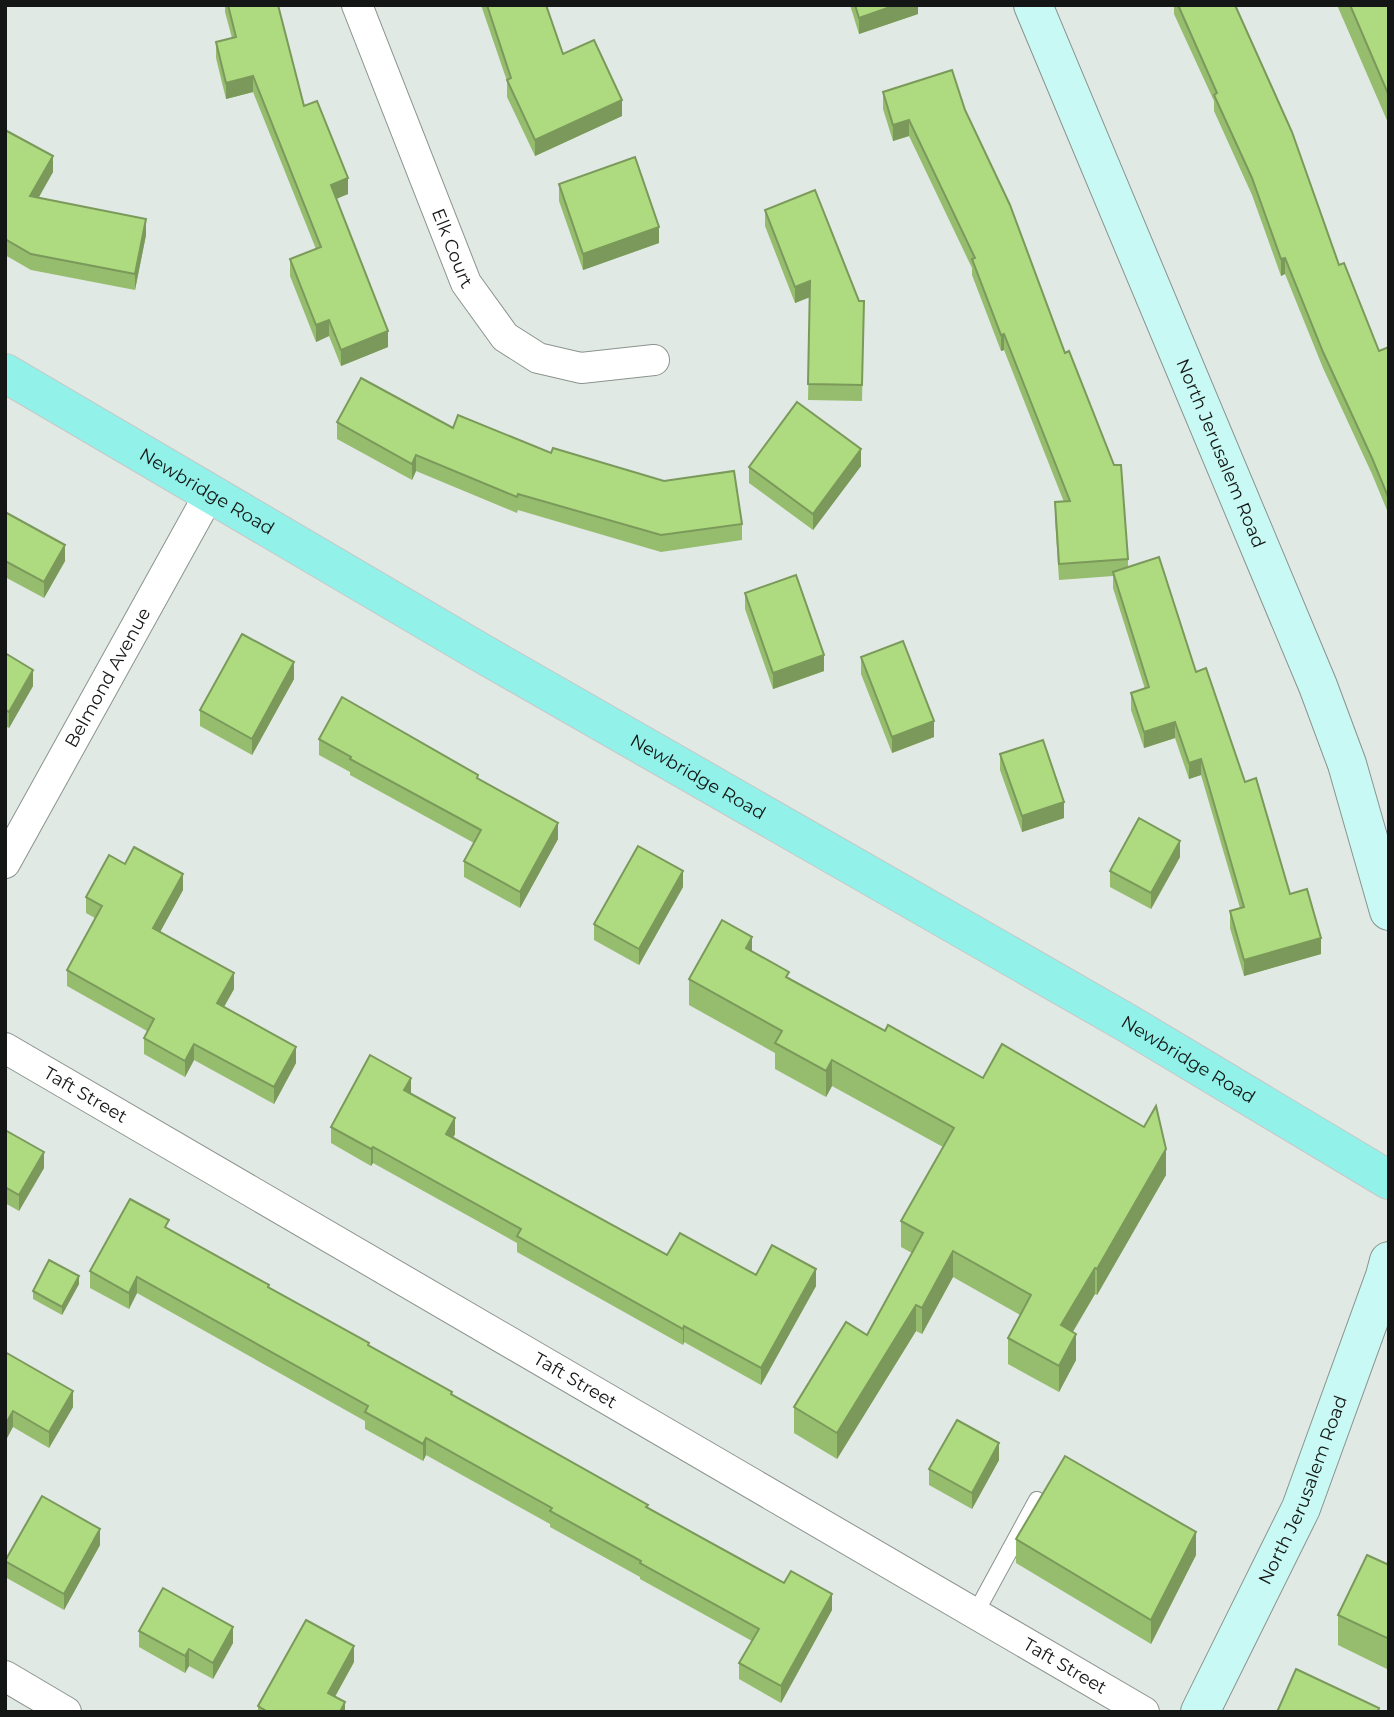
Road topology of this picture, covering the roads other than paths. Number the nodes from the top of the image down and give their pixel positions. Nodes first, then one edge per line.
1 (357, 5) edge
2 (1033, 5) edge
3 (654, 360) dead end
4 (5, 373) edge
5 (210, 493) junction
6 (5, 863) edge
7 (1389, 911) edge
8 (5, 1048) edge
9 (1389, 1180) edge
10 (1389, 1261) edge
11 (1037, 1500) edge
12 (975, 1614) junction
13 (5, 1676) edge
14 (66, 1712) edge
15 (1144, 1712) edge
16 (1200, 1712) edge

1 - 3 street, Elk Court
2 - 7 main road, North Jerusalem Road
4 - 5 main road, Newbridge Road
5 - 6 street, Belmond Avenue
5 - 9 main road, Newbridge Road
8 - 12 street, Taft Street
10 - 16 main road, North Jerusalem Road
11 - 12 lane
12 - 15 street, Taft Street
13 - 14 street

